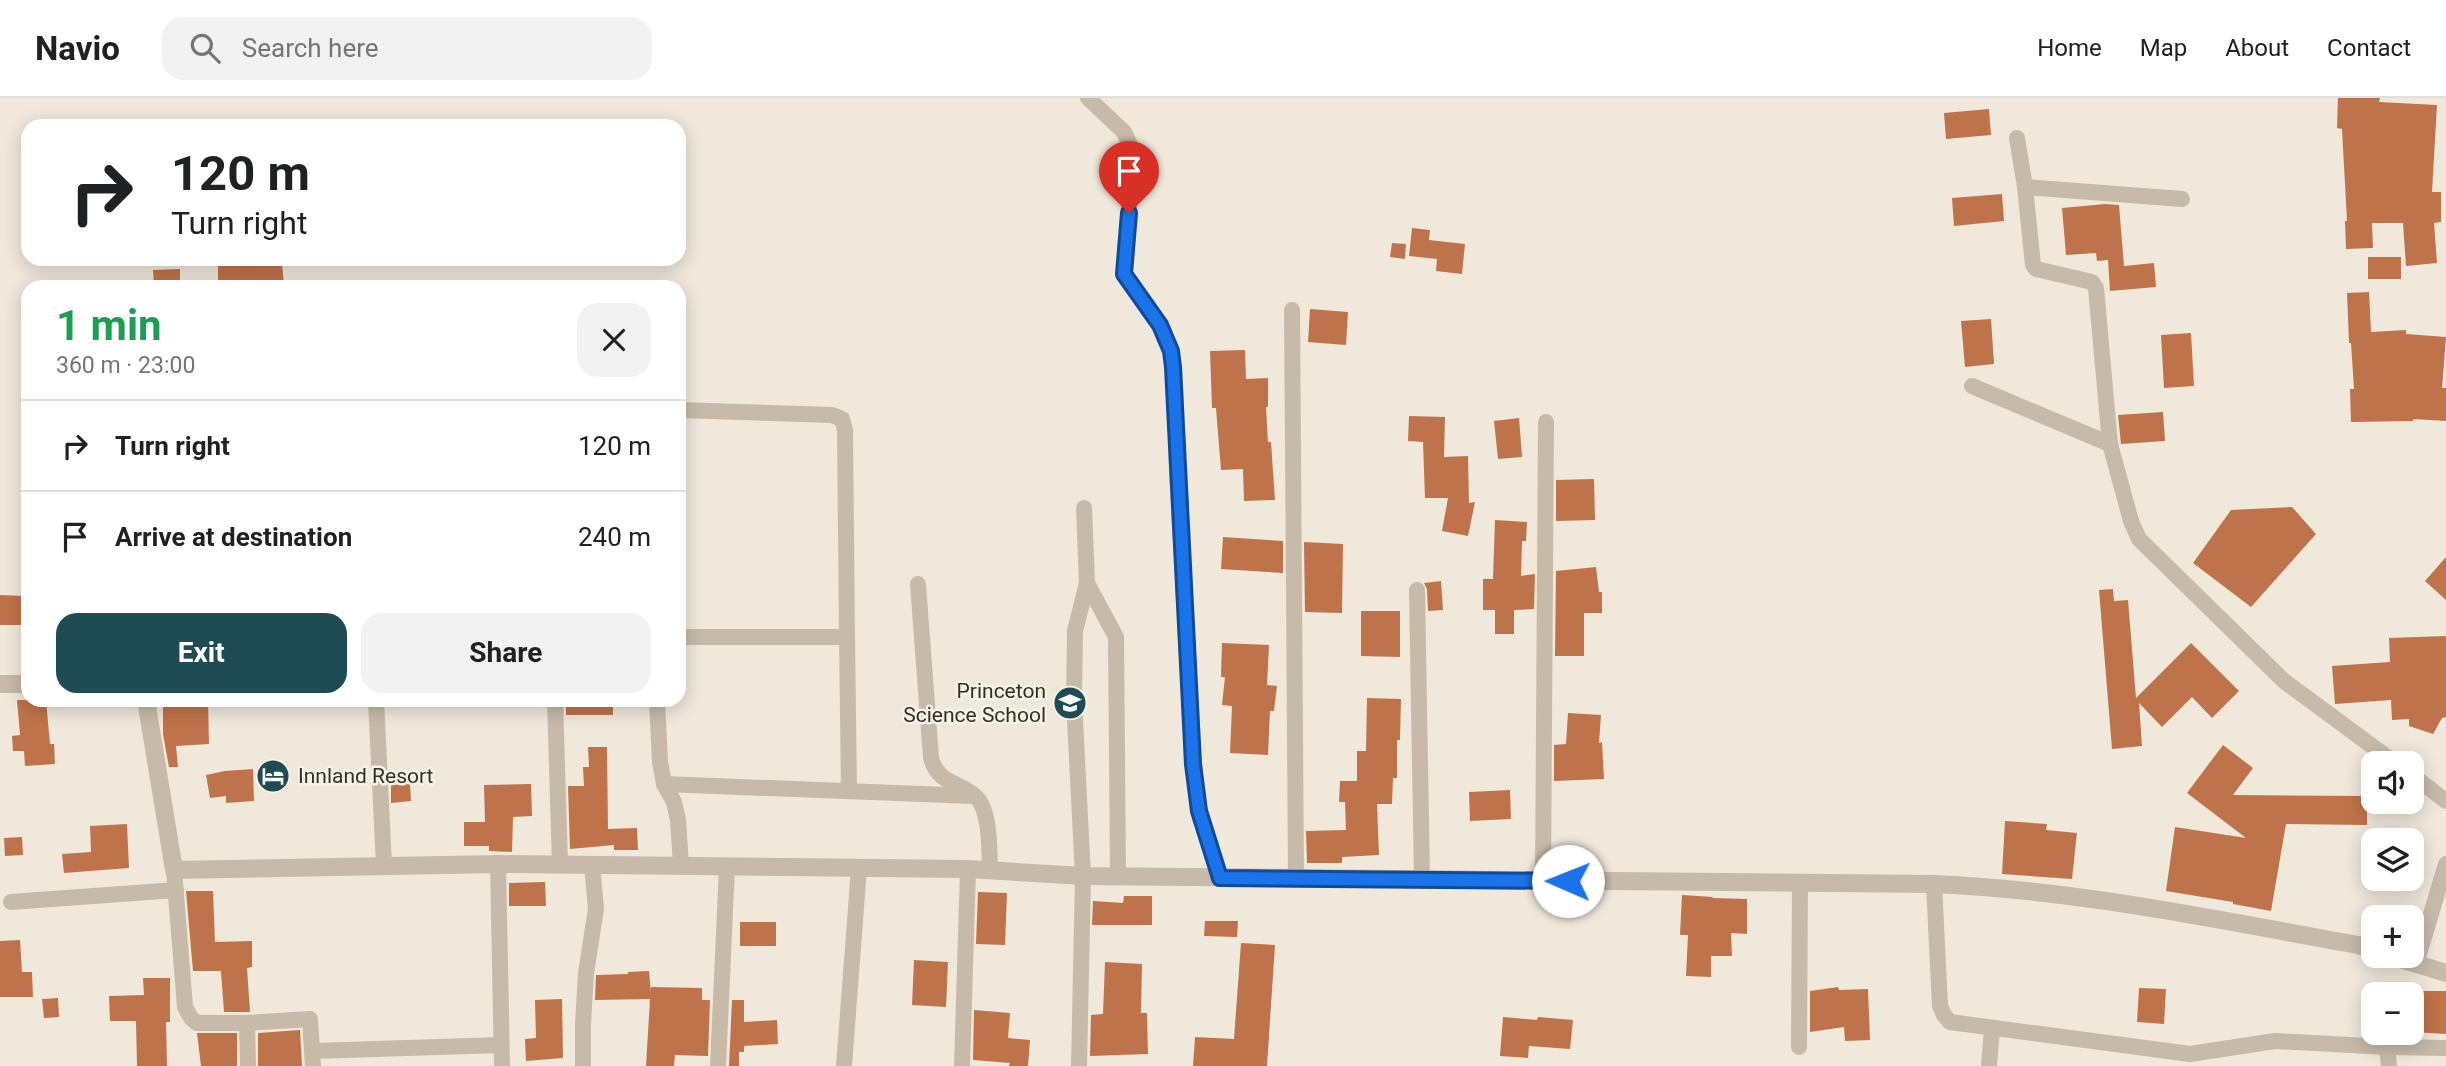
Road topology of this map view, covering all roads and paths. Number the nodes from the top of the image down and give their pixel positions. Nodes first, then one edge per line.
1 (1088, 98) edge
2 (2017, 138) dead end
3 (2025, 187) junction
4 (2182, 199) dead end
5 (1292, 310) dead end
6 (1972, 386) dead end
7 (686, 410) edge
8 (1546, 422) dead end
9 (2110, 444) junction
10 (1084, 508) dead end
11 (1087, 583) junction
12 (918, 584) dead end
13 (1416, 590) dead end
14 (686, 637) edge
15 (847, 637) junction
16 (0, 684) edge
17 (21, 684) edge
18 (147, 707) edge
19 (376, 707) edge
20 (555, 707) edge
21 (657, 707) edge
22 (2379, 751) edge
23 (664, 784) junction
24 (2424, 784) edge
25 (849, 791) junction
26 (976, 796) junction
27 (2446, 801) edge
28 (498, 864) junction
29 (2446, 864) edge
30 (560, 865) junction
31 (592, 865) junction
32 (384, 866) junction
33 (681, 866) junction
34 (727, 867) junction
35 (859, 868) junction
36 (968, 869) junction
37 (174, 870) junction
38 (990, 870) junction
39 (1083, 876) junction
40 (1118, 876) junction
41 (1220, 878) junction
42 (1296, 878) junction
43 (1422, 879) junction
44 (1543, 880) junction
45 (1800, 882) junction
46 (1934, 884) junction
47 (176, 890) junction
48 (11, 902) dead end
49 (2424, 937) edge
50 (2361, 946) edge
51 (2424, 966) edge
52 (2446, 973) edge
53 (247, 1023) junction
54 (1992, 1028) junction
55 (501, 1045) junction
56 (1799, 1047) dead end
57 (2387, 1047) junction
58 (2446, 1048) edge
59 (313, 1058) edge
60 (248, 1066) edge
61 (502, 1066) edge
62 (583, 1066) edge
63 (718, 1066) edge
64 (844, 1066) edge
65 (962, 1066) edge
66 (1079, 1066) edge
67 (1989, 1066) edge
68 (2389, 1066) edge

1 - 41 street
2 - 3 street
3 - 4 street
3 - 9 street
5 - 42 street
6 - 9 street
7 - 15 street
8 - 44 street
9 - 22 street
10 - 11 street
11 - 39 street
11 - 40 street
12 - 26 street
13 - 43 street
14 - 15 street
15 - 25 street
16 - 17 street
18 - 37 street
19 - 32 street
20 - 30 street
21 - 23 street
23 - 25 street
23 - 33 street
24 - 27 street
25 - 26 street
26 - 38 street
28 - 30 street
28 - 32 street
28 - 55 street
29 - 49 street
30 - 31 street
31 - 33 street
31 - 62 street
32 - 37 street
33 - 34 street
34 - 35 street
34 - 63 street
35 - 36 street
35 - 64 street
36 - 38 street
36 - 65 street
37 - 47 street
38 - 39 street
39 - 40 street
39 - 66 street
40 - 41 street
41 - 42 street
42 - 43 street
43 - 44 street
44 - 45 street
45 - 46 street
45 - 56 street
46 - 50 street
46 - 54 street
47 - 48 street
47 - 53 street
51 - 52 street
53 - 59 street
53 - 60 street
54 - 57 street
54 - 67 street
55 - 59 street
55 - 61 street
57 - 58 street
57 - 68 street

